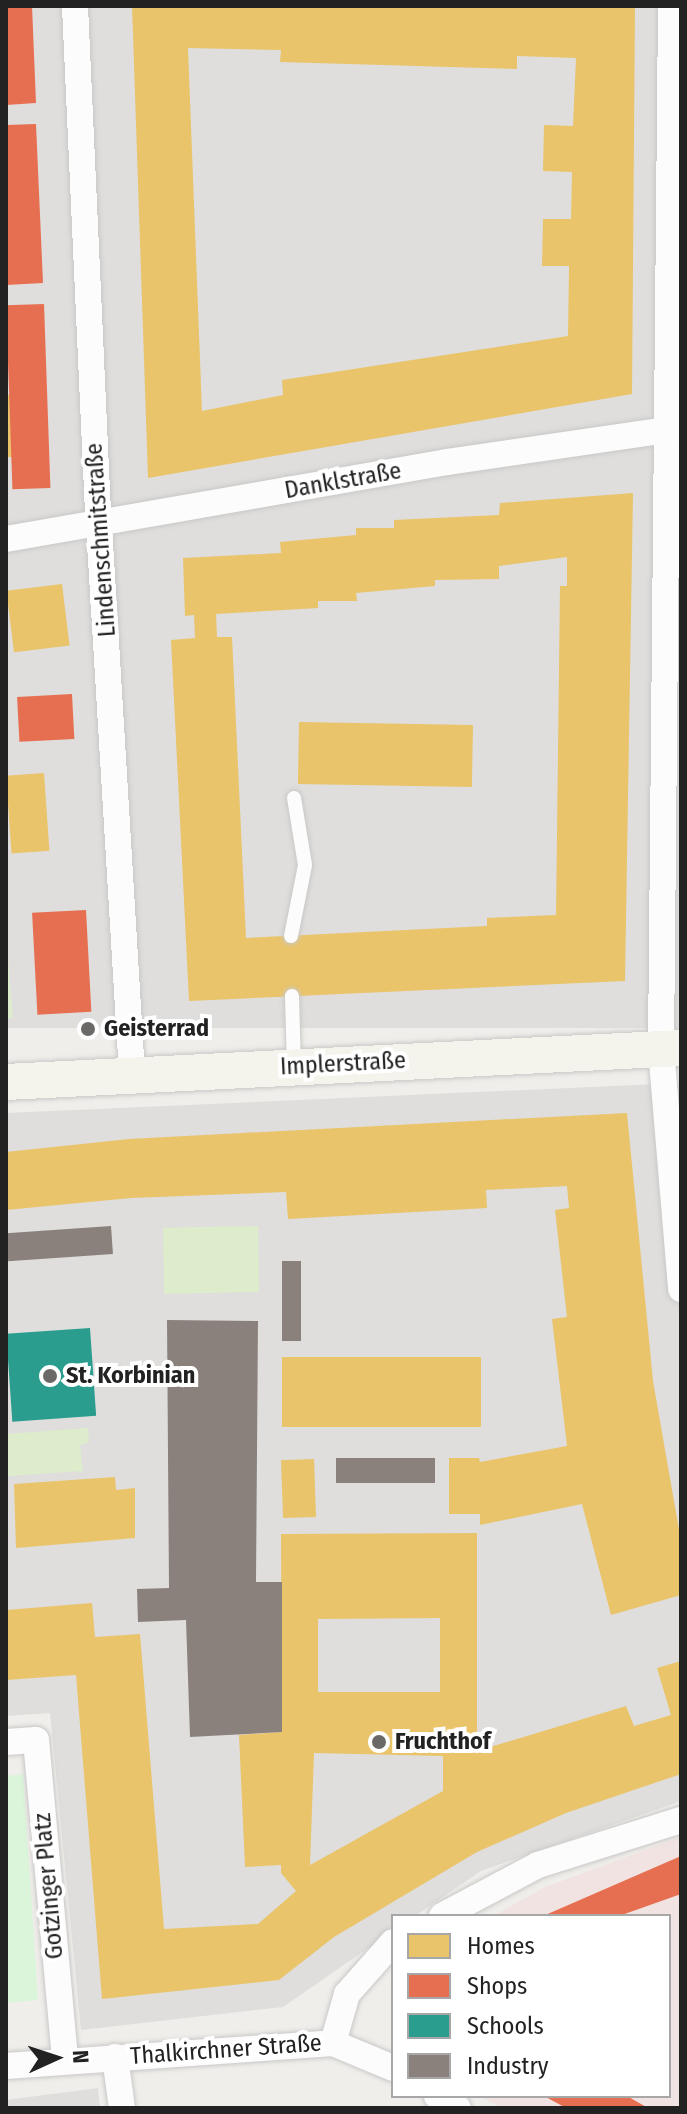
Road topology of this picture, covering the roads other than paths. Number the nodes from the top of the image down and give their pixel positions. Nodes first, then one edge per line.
1 (75, 6) edge
2 (671, 6) edge
3 (674, 429) edge
4 (99, 525) junction
5 (6, 539) edge
6 (294, 798) dead end
7 (291, 936) dead end
8 (292, 996) dead end
9 (668, 1037) edge
10 (294, 1067) junction
11 (132, 1073) junction
12 (6, 1082) edge
13 (681, 1289) edge
14 (6, 1742) edge
15 (681, 1820) edge
16 (446, 1914) edge
17 (391, 1944) edge
18 (333, 2043) junction
19 (115, 2057) junction
20 (65, 2061) junction
21 (6, 2066) edge
22 (391, 2067) edge
23 (440, 2098) edge
24 (122, 2108) edge
25 (458, 2108) edge

1 - 4 street, Lindenschmitstraße
2 - 3 street
3 - 4 street, Danklstraße
3 - 9 street
4 - 5 street, Danklstraße
4 - 11 street, Lindenschmitstraße
6 - 7 lane
8 - 10 lane
9 - 10 main road, Implerstraße
9 - 13 street
10 - 11 main road, Implerstraße
11 - 12 main road, Implerstraße
14 - 20 street, Gotzinger Platz
15 - 16 street
17 - 18 street
18 - 19 street, Thalkirchner Straße
18 - 22 street, Thalkirchner Straße
19 - 20 street, Thalkirchner Straße
19 - 24 street
20 - 21 street, Thalkirchner Straße
23 - 25 street

